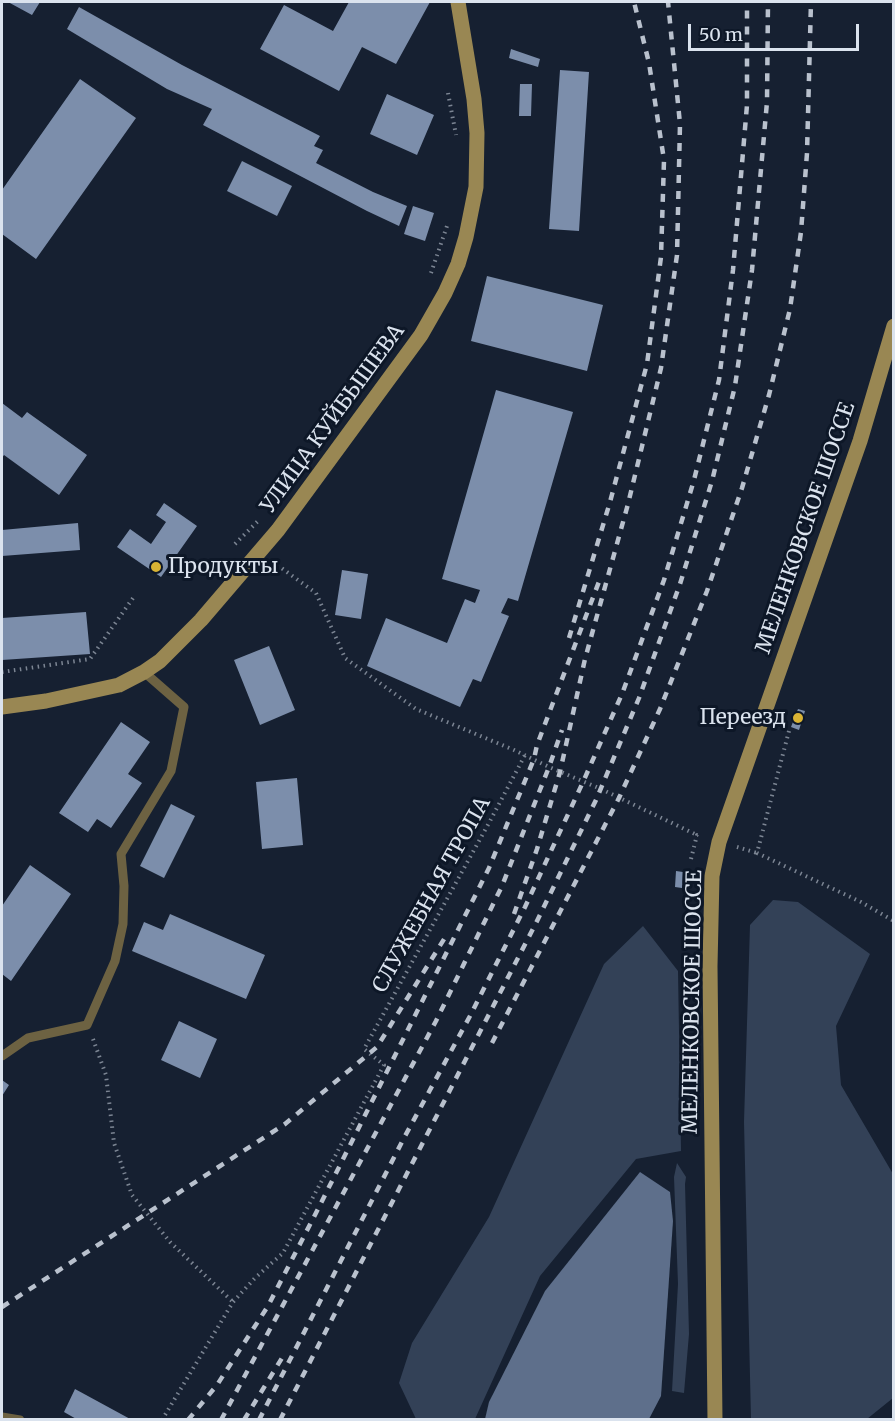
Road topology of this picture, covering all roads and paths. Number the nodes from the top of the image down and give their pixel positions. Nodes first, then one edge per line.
1 (458, 2) edge
2 (448, 93) dead end
3 (457, 140) dead end
4 (450, 218) dead end
5 (429, 283) dead end
6 (894, 326) edge
7 (259, 520) dead end
8 (235, 544) dead end
9 (254, 559) junction
10 (133, 598) dead end
11 (2, 672) edge
12 (144, 672) junction
13 (2, 707) edge
14 (789, 731) dead end
15 (525, 755) junction
16 (697, 835) dead end
17 (894, 921) edge
18 (87, 1024) junction
19 (2, 1056) edge
20 (233, 1302) junction
21 (2, 1417) edge
22 (20, 1419) edge
23 (162, 1419) edge
24 (715, 1419) edge

1 - 9 main road, УЛИЦА КУЙБЫШЕВА
2 - 3 path
4 - 5 path
6 - 24 main road, МЕЛЕНКОВСКОЕ ШОССЕ
7 - 8 path
9 - 12 main road, УЛИЦА КУЙБЫШЕВА
9 - 15 path
10 - 11 path
12 - 13 main road, УЛИЦА КУЙБЫШЕВА
12 - 18 lane
14 - 17 path
15 - 16 path
15 - 20 path, СЛУЖЕБНАЯ ТРОПА
18 - 19 lane
18 - 20 path
20 - 23 path
21 - 22 lane

